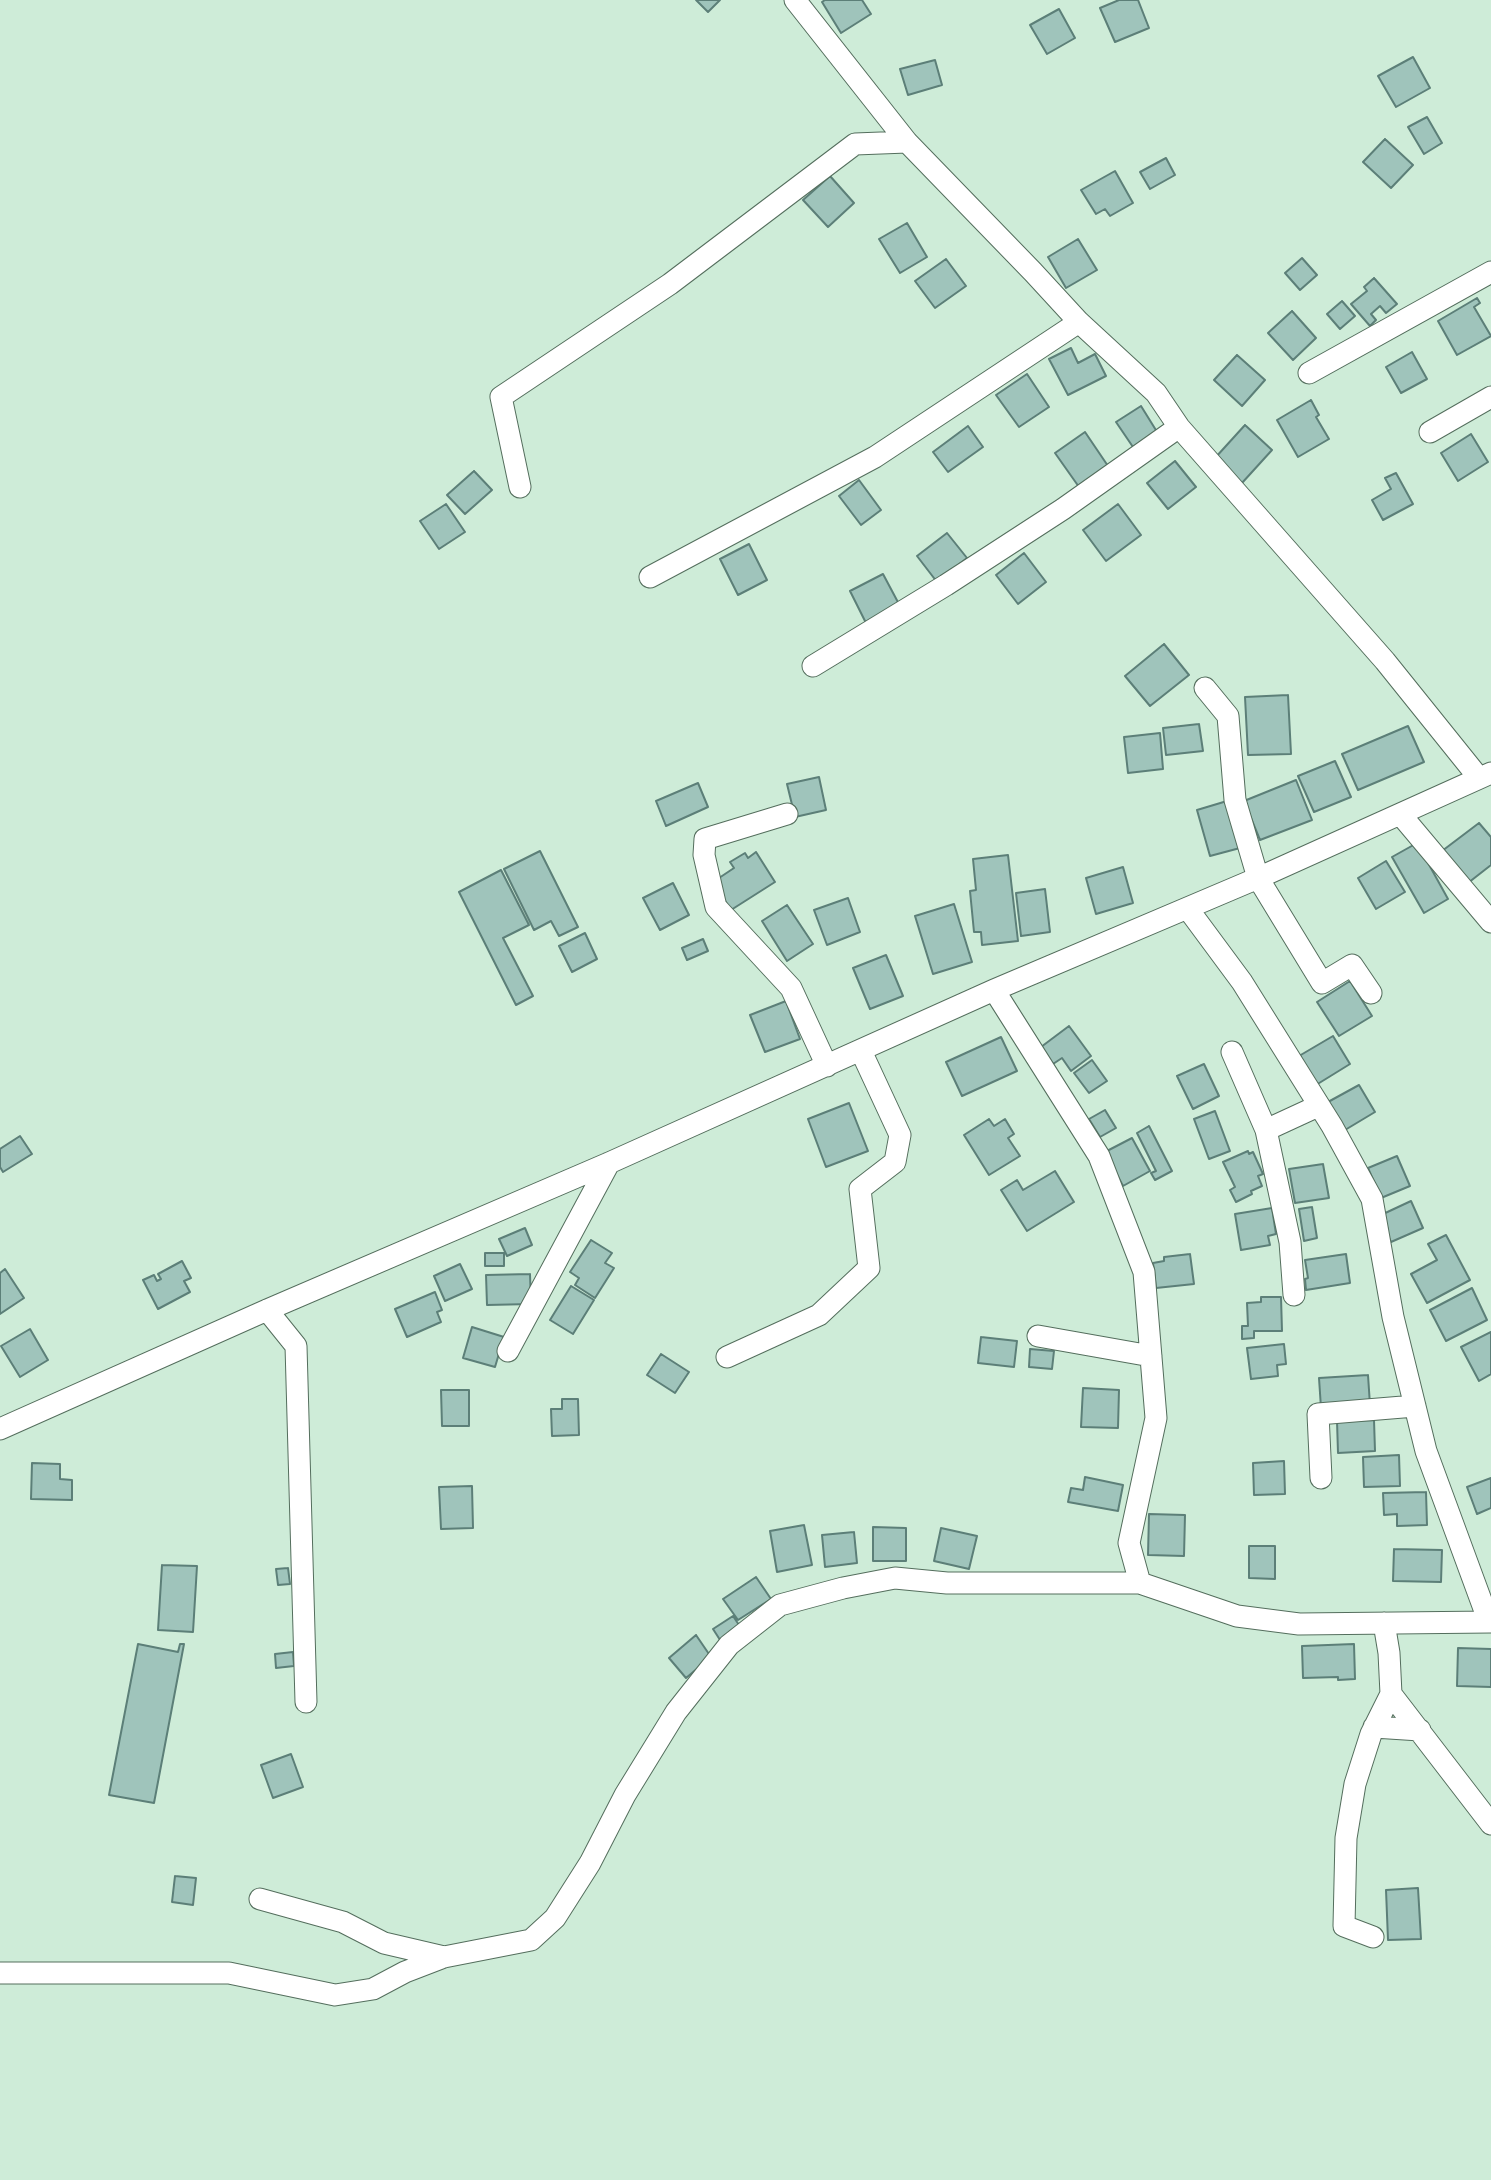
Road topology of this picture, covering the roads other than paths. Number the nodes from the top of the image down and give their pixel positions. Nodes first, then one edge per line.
1 (795, 0) edge
2 (906, 142) junction
3 (1491, 272) edge
4 (1079, 323) junction
5 (1310, 373) dead end
6 (1491, 397) edge
7 (1179, 427) junction
8 (1430, 432) dead end
9 (520, 487) dead end
10 (650, 577) dead end
11 (813, 666) dead end
12 (1205, 688) dead end
13 (1485, 776) edge
14 (787, 814) dead end
15 (1401, 815) junction
16 (1258, 878) junction
17 (1188, 909) junction
18 (1491, 922) edge
19 (994, 989) junction
20 (1371, 993) dead end
21 (860, 1051) junction
22 (1232, 1052) dead end
23 (827, 1066) junction
24 (1318, 1106) junction
25 (1266, 1130) junction
26 (609, 1163) junction
27 (1294, 1294) dead end
28 (267, 1310) junction
29 (1038, 1336) dead end
30 (509, 1351) dead end
31 (1150, 1356) junction
32 (727, 1357) dead end
33 (1415, 1406) junction
34 (0, 1429) edge
35 (1321, 1478) dead end
36 (1140, 1583) junction
37 (1490, 1622) edge
38 (1384, 1623) junction
39 (1391, 1694) junction
40 (306, 1702) dead end
41 (1374, 1727) junction
42 (1420, 1730) junction
43 (1491, 1824) edge
44 (260, 1899) dead end
45 (1373, 1937) dead end
46 (444, 1957) junction
47 (0, 1972) edge

1 - 2 street
2 - 4 street
2 - 9 street
3 - 5 street
4 - 7 street
4 - 10 street
6 - 8 street
7 - 11 street
7 - 13 street
12 - 16 street
13 - 15 street
14 - 23 street
15 - 16 street
15 - 18 street
16 - 17 street
16 - 20 street
17 - 19 street
17 - 24 street
19 - 21 street
19 - 31 street
21 - 23 street
21 - 32 street
22 - 25 street
23 - 26 street
24 - 25 street
24 - 33 street
25 - 27 street
26 - 28 street
26 - 30 street
28 - 34 street
28 - 40 street
29 - 31 street
31 - 36 street
33 - 35 street
33 - 37 street
36 - 38 street
36 - 46 street
37 - 38 street
38 - 39 street
39 - 41 street
39 - 42 street
41 - 42 street
41 - 45 street
42 - 43 street
44 - 46 street
46 - 47 street

